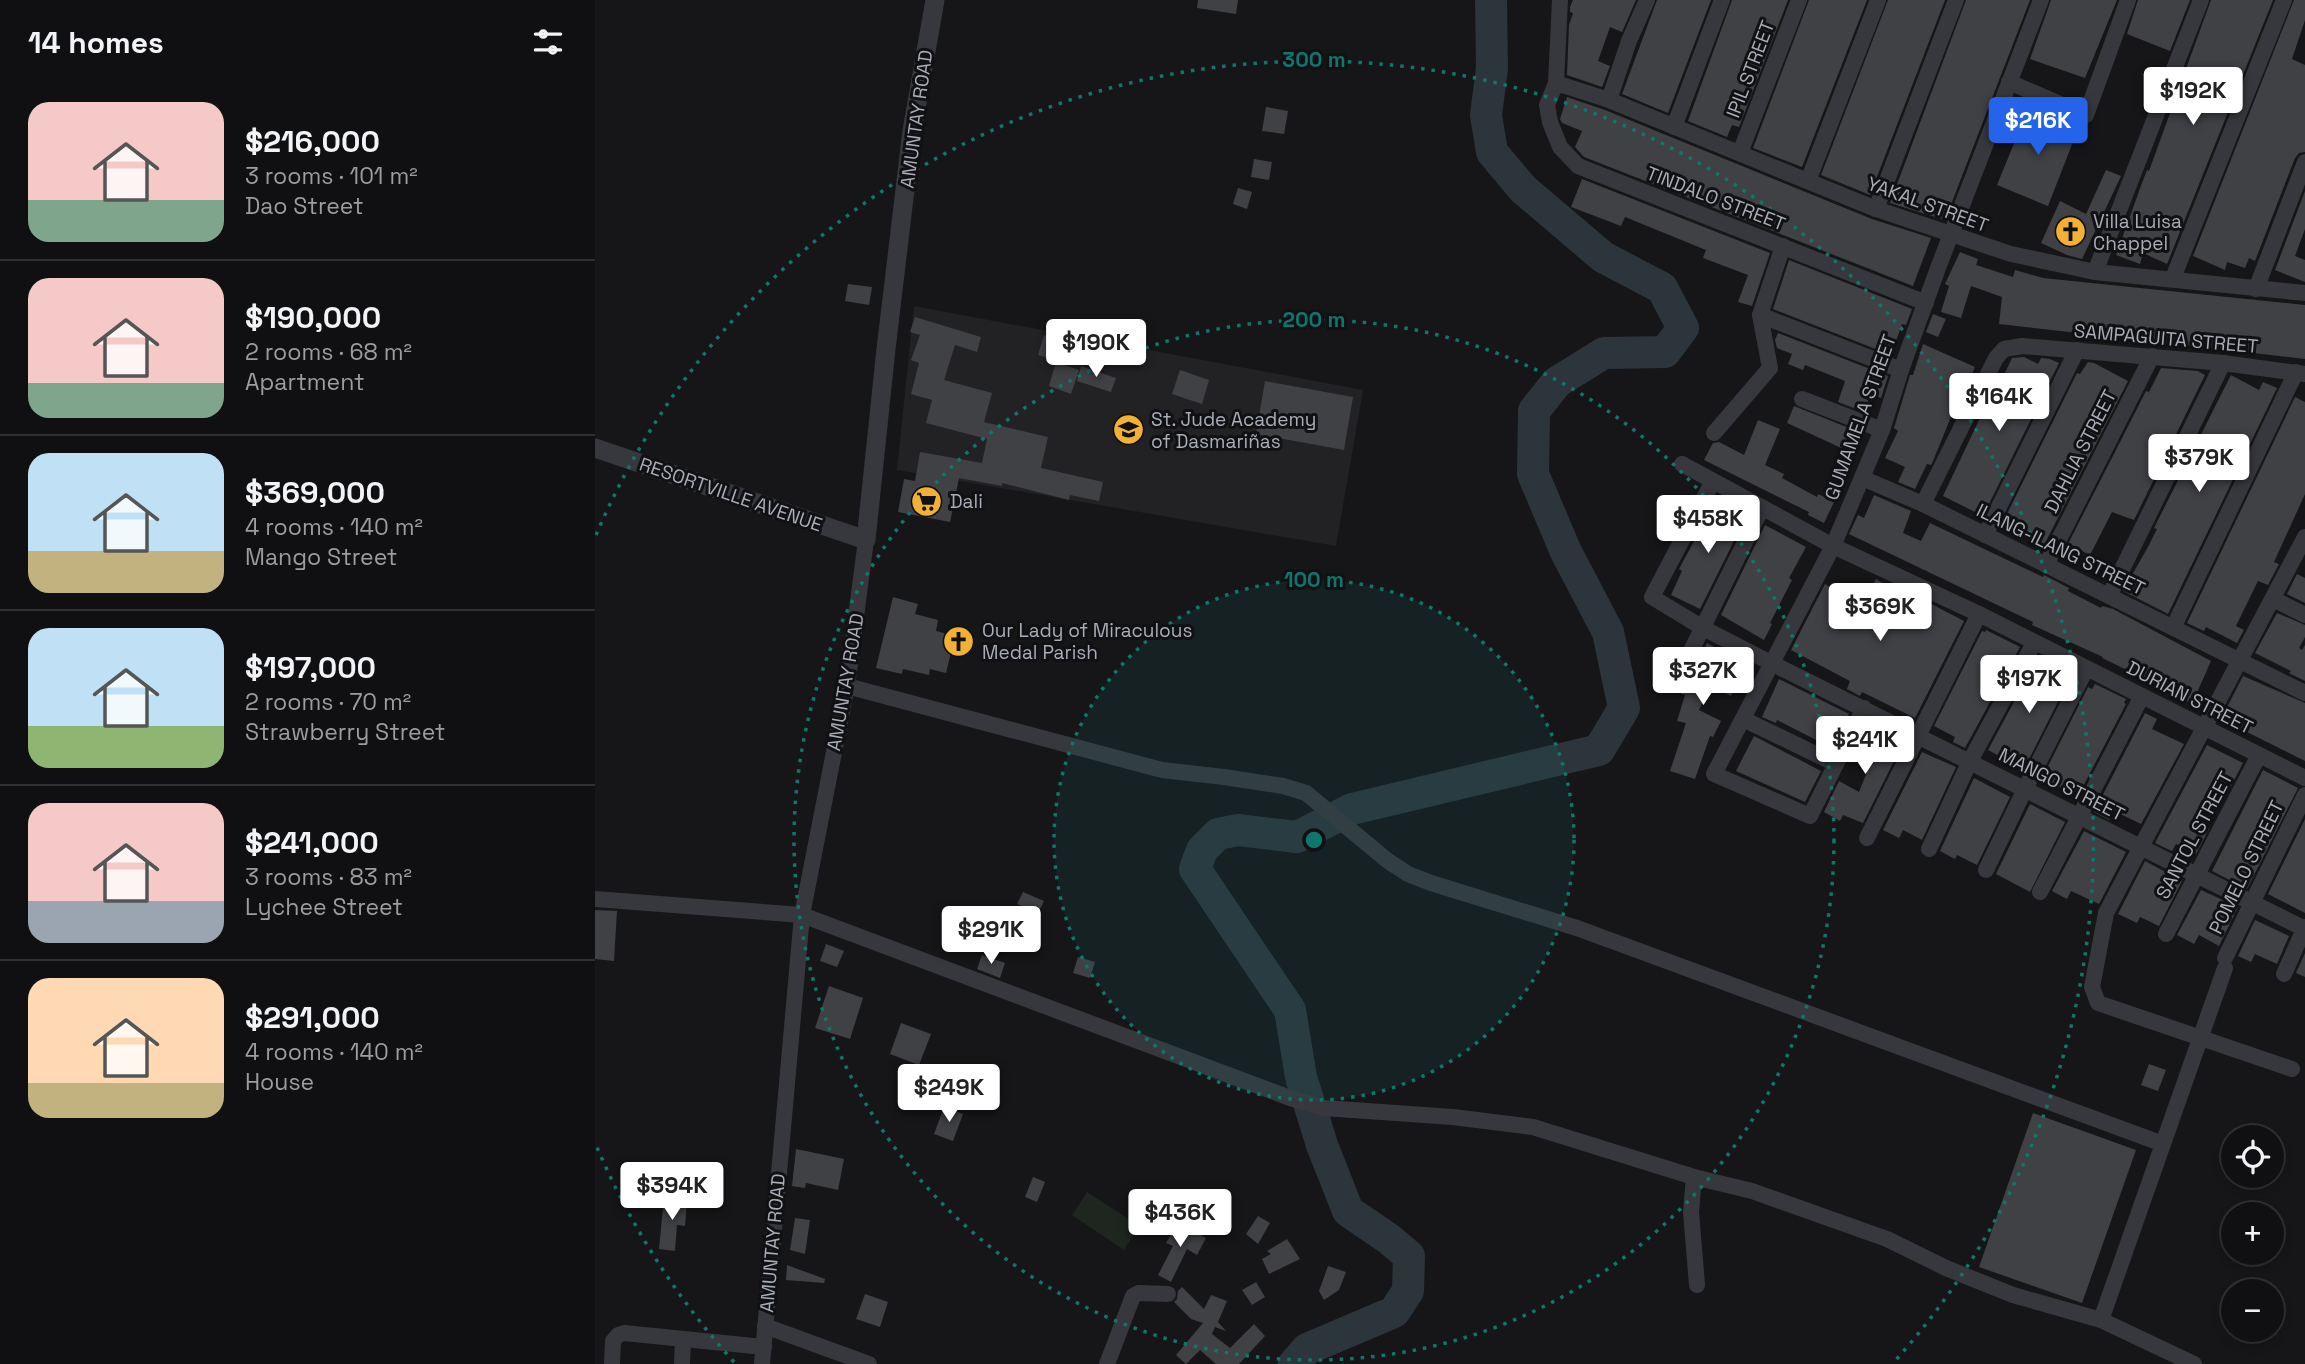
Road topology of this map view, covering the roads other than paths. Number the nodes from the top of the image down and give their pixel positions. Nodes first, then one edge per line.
1 (935, 0) edge
2 (1560, 0) edge
3 (1647, 0) edge
4 (1722, 0) edge
5 (1799, 0) edge
6 (1878, 0) edge
7 (1957, 0) edge
8 (2041, 0) edge
9 (2128, 0) edge
10 (2201, 0) edge
11 (2284, 0) edge
12 (2009, 82) junction
13 (1556, 83) junction
14 (1609, 100) junction
15 (1674, 127) junction
16 (1740, 153) junction
17 (2305, 162) edge
18 (1808, 181) junction
19 (1876, 209) junction
20 (1952, 236) junction
21 (1783, 246) junction
22 (2095, 272) junction
23 (2173, 278) junction
24 (2256, 289) junction
25 (2305, 293) edge
26 (1926, 303) junction
27 (1760, 315) junction
28 (2077, 350) junction
29 (2152, 356) junction
30 (2223, 363) junction
31 (1901, 370) junction
32 (2301, 373) edge
33 (1802, 399) dead end
34 (1882, 430) junction
35 (1714, 433) dead end
36 (595, 448) edge
37 (1682, 464) dead end
38 (1862, 478) junction
39 (1713, 481) junction
40 (1923, 503) junction
41 (1762, 508) junction
42 (1985, 536) junction
43 (2305, 538) edge
44 (866, 540) junction
45 (1833, 546) junction
46 (2046, 565) junction
47 (2109, 596) junction
48 (2273, 599) junction
49 (1979, 614) junction
50 (2305, 615) edge
51 (1703, 628) junction
52 (2173, 628) junction
53 (2034, 643) junction
54 (2240, 660) junction
55 (1773, 664) junction
56 (1683, 667) dead end
57 (2086, 669) junction
58 (847, 686) junction
59 (2305, 694) edge
60 (2142, 695) junction
61 (1864, 708) junction
62 (1743, 719) junction
63 (2204, 728) junction
64 (1918, 735) junction
65 (2259, 755) junction
66 (1970, 761) junction
67 (1836, 764) junction
68 (2305, 778) edge
69 (2025, 789) junction
70 (2305, 795) edge
71 (2078, 817) junction
72 (1867, 838) dead end
73 (2142, 848) junction
74 (1929, 849) dead end
75 (1986, 870) dead end
76 (2198, 875) junction
77 (2040, 892) dead end
78 (595, 899) edge
79 (2253, 903) junction
80 (801, 915) junction
81 (2305, 928) edge
82 (2166, 934) dead end
83 (2284, 974) dead end
84 (2200, 1039) junction
85 (2292, 1069) dead end
86 (2163, 1144) junction
87 (1694, 1177) junction
88 (1697, 1285) dead end
89 (1168, 1294) dead end
90 (2101, 1320) junction
91 (765, 1326) junction
92 (683, 1339) junction
93 (764, 1347) junction
94 (612, 1364) edge
95 (682, 1364) edge
96 (762, 1364) edge
97 (869, 1364) edge
98 (1107, 1364) edge
99 (2195, 1364) edge

1 - 44 street, AMUNTAY ROAD
2 - 13 street, TINDALO STREET
3 - 14 street
4 - 15 street
5 - 16 street, IPIL STREET
6 - 18 street
7 - 19 street
8 - 12 street, GUMAMELA STREET
9 - 12 street
10 - 22 street
11 - 23 street
12 - 20 street, GUMAMELA STREET
13 - 14 street, YAKAL STREET
13 - 21 street, TINDALO STREET
14 - 15 street, YAKAL STREET
15 - 16 street, YAKAL STREET
16 - 18 street, YAKAL STREET
17 - 24 street
18 - 19 street, YAKAL STREET
19 - 20 street, YAKAL STREET
20 - 22 street, YAKAL STREET
20 - 26 street, GUMAMELA STREET
21 - 26 street, TINDALO STREET
21 - 27 street
22 - 23 street, YAKAL STREET
23 - 24 street, YAKAL STREET
24 - 25 street, YAKAL STREET
26 - 31 street, GUMAMELA STREET
27 - 31 street
27 - 35 street
28 - 29 street, SAMPAGUITA STREET
28 - 40 street, SAMPAGUITA STREET
28 - 42 street
29 - 30 street, SAMPAGUITA STREET
29 - 46 street, DAHLIA STREET
30 - 32 street, SAMPAGUITA STREET
30 - 47 street
31 - 34 street, GUMAMELA STREET
32 - 52 street
33 - 34 street
34 - 38 street, GUMAMELA STREET
36 - 44 street, RESORTVILLE AVENUE
37 - 39 street, DURIAN STREET
38 - 40 street, ILANG-ILANG STREET
38 - 45 street, GUMAMELA STREET
39 - 41 street, DURIAN STREET
39 - 51 street, MANGO STREET
40 - 42 street, ILANG-ILANG STREET
41 - 45 street, DURIAN STREET
41 - 51 street
42 - 46 street, ILANG-ILANG STREET
43 - 48 street
44 - 58 street, AMUNTAY ROAD
45 - 49 street, DURIAN STREET
45 - 55 street, GUMAMELA STREET
46 - 47 street, ILANG-ILANG STREET
47 - 52 street, ILANG-ILANG STREET
48 - 50 street
48 - 54 street
49 - 53 street, DURIAN STREET
49 - 64 street
51 - 55 street, MANGO STREET
51 - 56 street
52 - 54 street, ILANG-ILANG STREET
53 - 57 street, DURIAN STREET
53 - 66 street
54 - 59 street, ILANG-ILANG STREET
54 - 63 street
55 - 61 street, MANGO STREET
55 - 62 street, GUMAMELA STREET
57 - 60 street, DURIAN STREET
57 - 69 street
58 - 80 street, AMUNTAY ROAD
58 - 86 street
60 - 63 street, DURIAN STREET
60 - 71 street
61 - 64 street, MANGO STREET
61 - 67 street
62 - 67 street
62 - 67 street, GUMAMELA STREET
63 - 65 street, DURIAN STREET
63 - 73 street
64 - 66 street, MANGO STREET
64 - 72 street
65 - 68 street, DURIAN STREET
65 - 76 street, SANTOL STREET
66 - 69 street, MANGO STREET
66 - 74 street
69 - 71 street, MANGO STREET
69 - 75 street
70 - 79 street, POMELO STREET
71 - 73 street, MANGO STREET
71 - 77 street
73 - 76 street, MANGO STREET
73 - 84 street
76 - 79 street, MANGO STREET
76 - 82 street, SANTOL STREET
78 - 80 street
79 - 81 street, MANGO STREET
79 - 84 street, POMELO STREET
80 - 87 street
80 - 91 street, AMUNTAY ROAD
81 - 83 street
84 - 85 street
84 - 86 street, POMELO STREET
86 - 90 street, POMELO STREET
87 - 88 street
87 - 90 street
89 - 98 street
90 - 99 street
91 - 93 street, AMUNTAY ROAD
91 - 97 street
92 - 93 street
92 - 94 street
92 - 95 street
93 - 96 street, AMUNTAY ROAD

